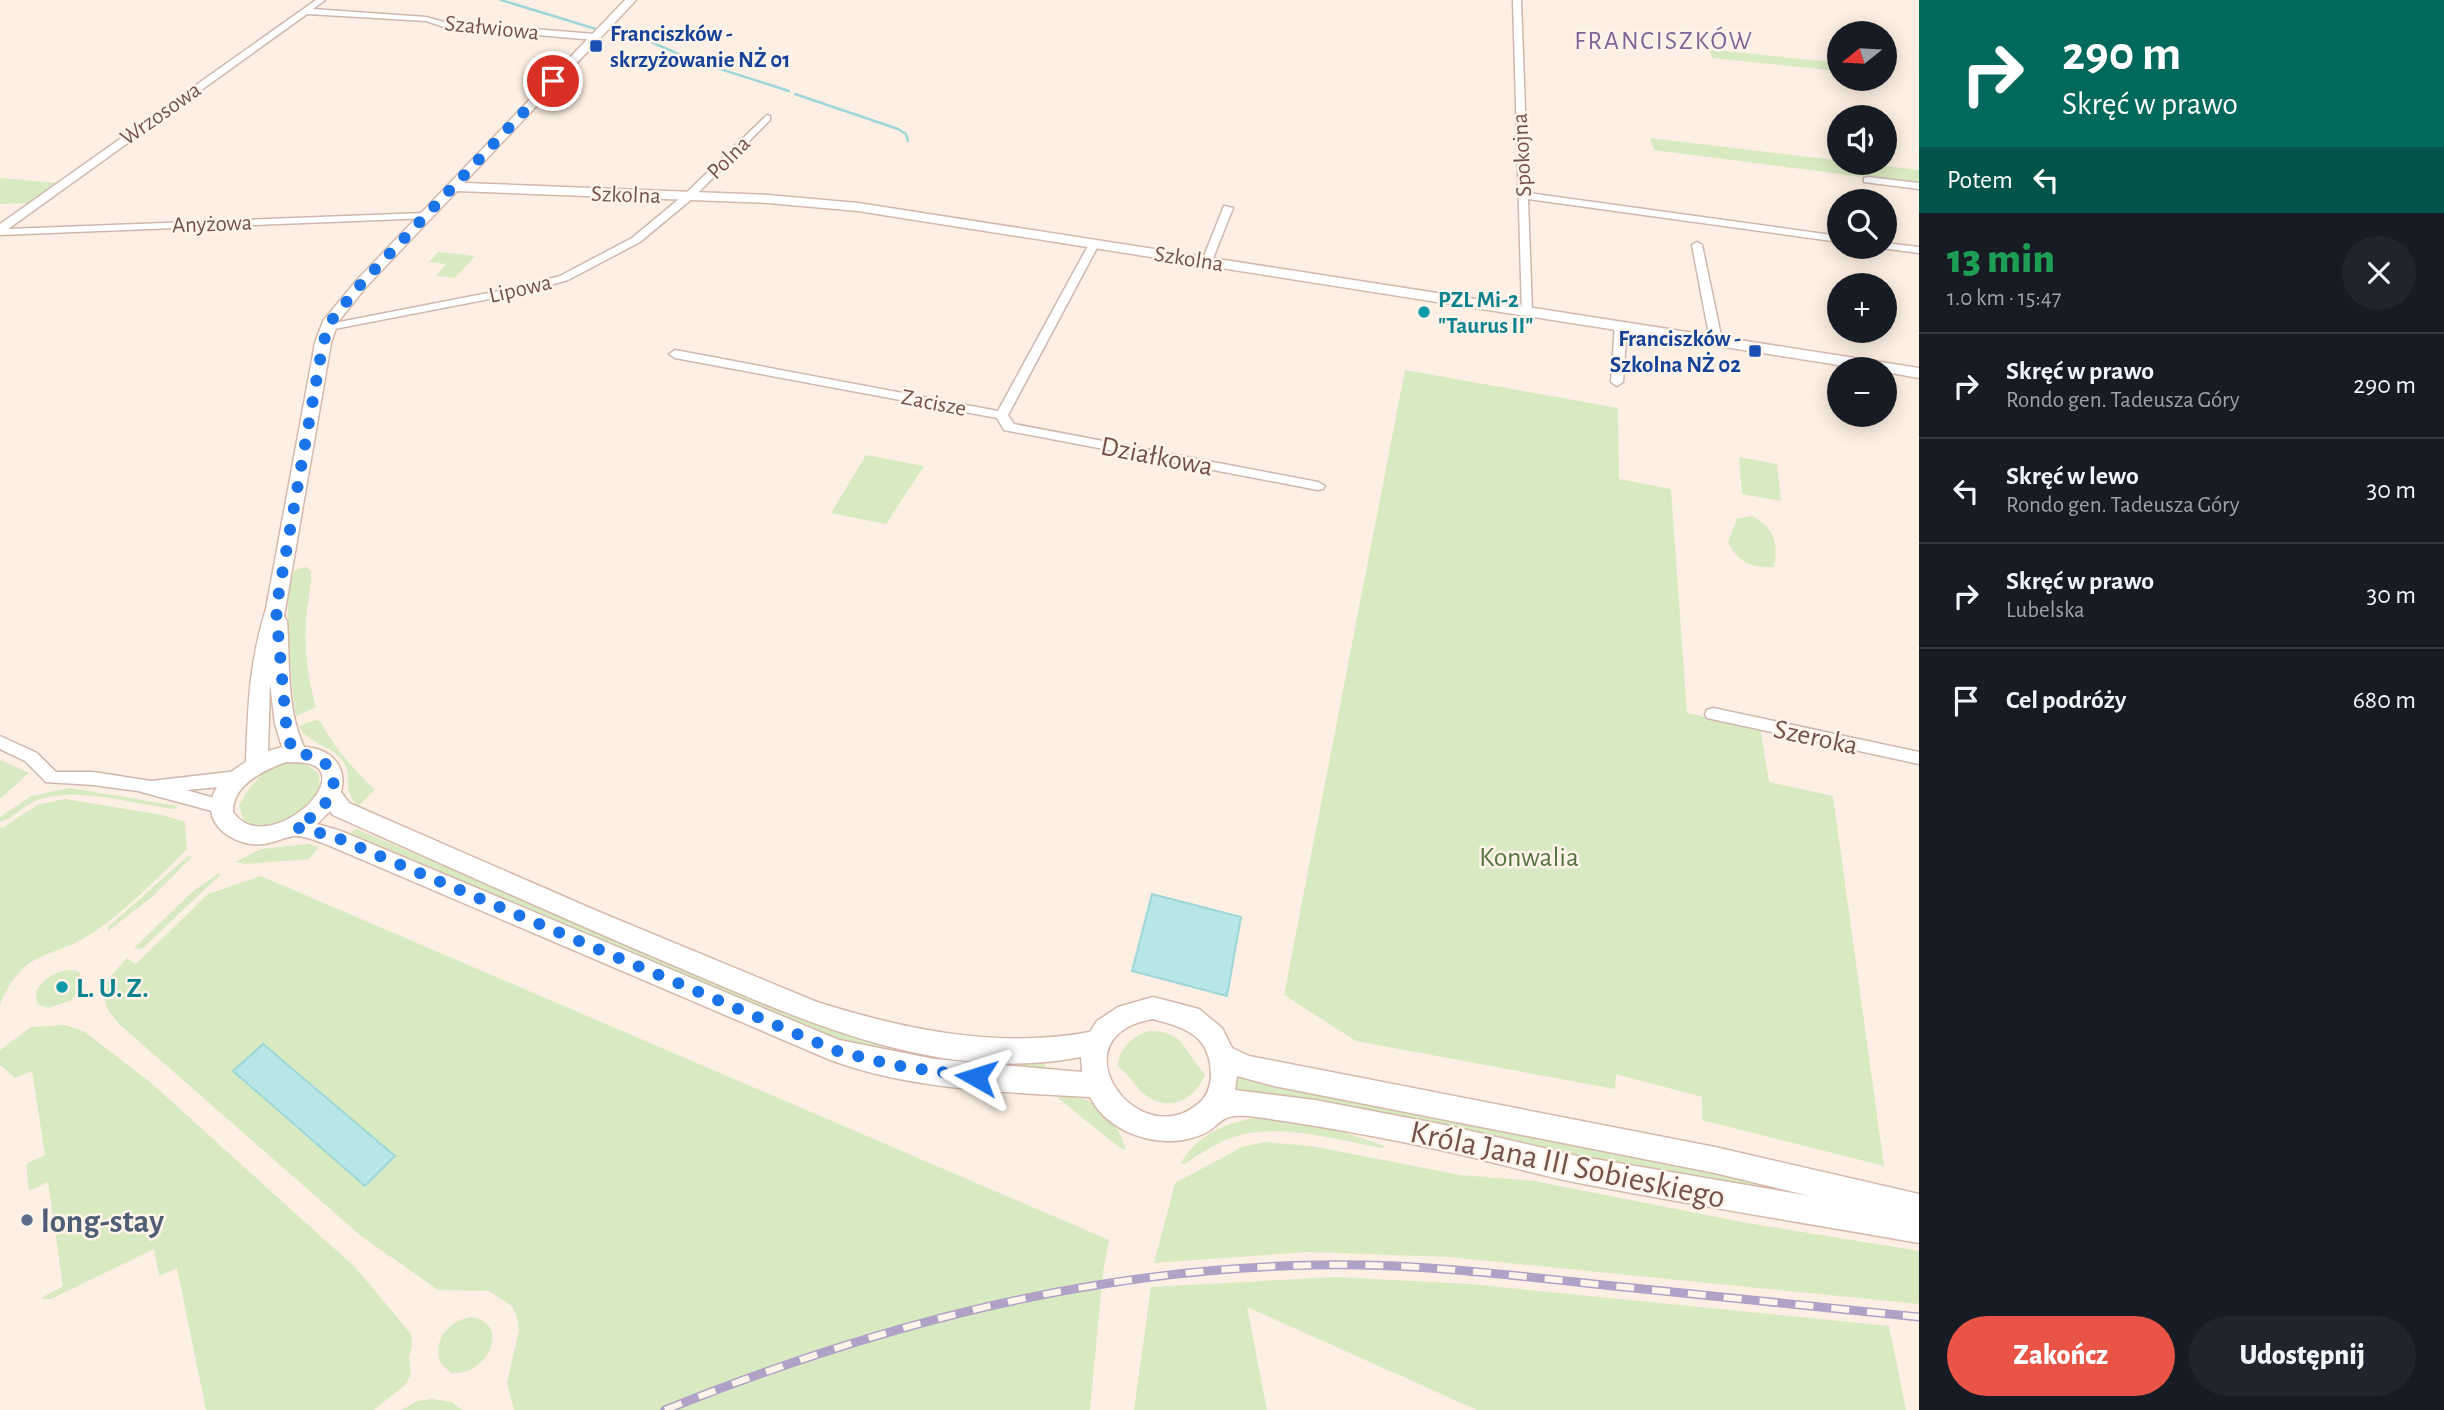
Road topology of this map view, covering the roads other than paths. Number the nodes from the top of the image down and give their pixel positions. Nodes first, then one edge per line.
1 (321, 0) edge
2 (631, 0) edge
3 (1517, 0) edge
4 (304, 11) junction
5 (595, 37) junction
6 (767, 118) dead end
7 (1868, 180) dead end
8 (454, 187) junction
9 (1919, 187) edge
10 (1523, 195) junction
11 (689, 196) junction
12 (1228, 208) dead end
13 (425, 216) junction
14 (0, 230) edge
15 (1827, 237) edge
16 (1094, 244) junction
17 (1697, 245) dead end
18 (1897, 247) edge
19 (1919, 250) edge
20 (1207, 261) junction
21 (1526, 311) junction
22 (1621, 325) junction
23 (329, 327) junction
24 (1716, 340) junction
25 (674, 354) dead end
26 (1919, 373) edge
27 (1616, 382) dead end
28 (1002, 415) junction
29 (1318, 486) dead end
30 (276, 609) junction
31 (1713, 714) dead end
32 (0, 742) edge
33 (296, 753) junction
34 (1919, 758) edge
35 (257, 764) junction
36 (238, 777) junction
37 (140, 786) junction
38 (331, 795) junction
39 (223, 807) junction
40 (295, 827) junction
41 (1097, 1042) junction
42 (1224, 1057) junction
43 (1098, 1085) junction
44 (1216, 1106) junction
45 (1919, 1208) edge
46 (1919, 1229) edge

1 - 4 street, Wrzosowa
2 - 5 main road
3 - 10 street, Spokojna
4 - 5 street, Szałwiowa
4 - 14 street, Wrzosowa
5 - 8 main road
6 - 11 street, Polna
7 - 9 street
8 - 11 main road, Szkolna
8 - 13 main road
10 - 15 street
10 - 21 street, Spokojna
11 - 16 main road, Szkolna
11 - 23 street, Lipowa
12 - 20 street
13 - 14 street, Anyżowa
13 - 23 main road
16 - 20 main road, Szkolna
16 - 28 street, Zacisze
17 - 24 street
18 - 19 street
20 - 21 main road, Szkolna
21 - 22 main road, Szkolna
22 - 24 main road, Szkolna
22 - 27 street
23 - 30 main road
24 - 26 main road, Szkolna
25 - 28 street, Zacisze
28 - 29 street, Działkowa
30 - 33 main road
30 - 35 main road
31 - 34 street, Szeroka
32 - 37 street
33 - 35 main road
33 - 38 main road
35 - 36 main road
36 - 37 street
36 - 39 main road
37 - 39 street
38 - 40 main road
38 - 41 main road
39 - 40 main road
40 - 43 main road
41 - 42 main road
41 - 43 main road
42 - 44 main road
42 - 45 main road, Króla Jana III Sobieskiego
43 - 44 main road
44 - 46 main road, Króla Jana III Sobieskiego

